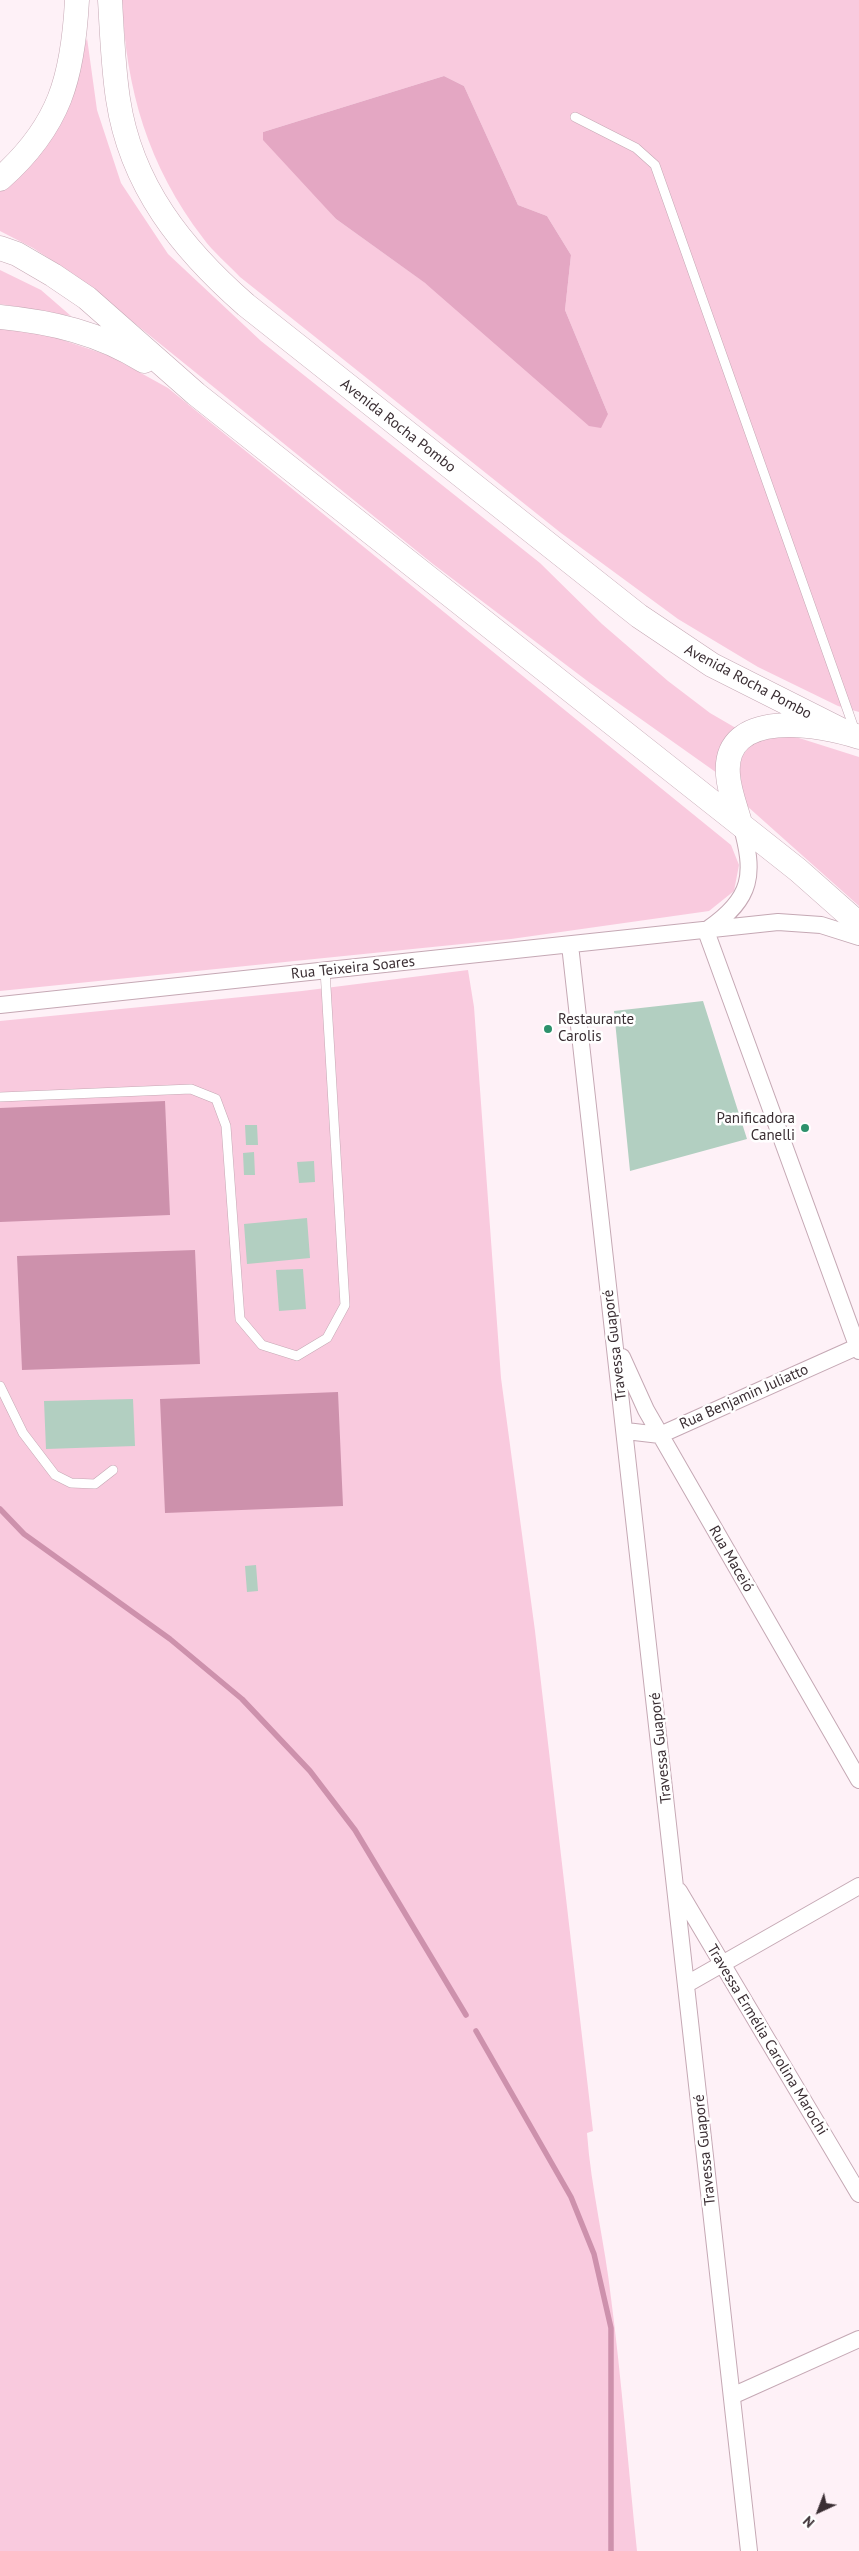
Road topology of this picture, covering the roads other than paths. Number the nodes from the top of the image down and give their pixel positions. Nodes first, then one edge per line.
1 (77, 0) edge
2 (110, 0) edge
3 (575, 117) dead end
4 (0, 179) edge
5 (0, 248) edge
6 (0, 317) edge
7 (196, 394) junction
8 (853, 735) edge
9 (740, 824) junction
10 (859, 924) edge
11 (706, 931) junction
12 (859, 937) edge
13 (570, 945) junction
14 (326, 970) junction
15 (0, 1005) edge
16 (0, 1097) edge
17 (613, 1333) junction
18 (858, 1348) edge
19 (0, 1386) edge
20 (646, 1410) junction
21 (625, 1424) junction
22 (660, 1434) junction
23 (113, 1470) dead end
24 (859, 1780) edge
25 (676, 1885) junction
26 (859, 1886) edge
27 (722, 1963) junction
28 (686, 1984) junction
29 (859, 2194) edge
30 (859, 2339) edge
31 (732, 2396) junction
32 (749, 2551) edge

1 - 4 main road
2 - 8 main road, Avenida Rocha Pombo
3 - 8 lane
5 - 7 main road
6 - 7 main road
7 - 9 main road
8 - 9 main road
9 - 10 main road
9 - 11 street, Rua Teixeira Soares
11 - 12 street, Rua Teixeira Soares
11 - 13 street, Rua Teixeira Soares
11 - 18 street
13 - 14 street, Rua Teixeira Soares
13 - 17 street, Travessa Guaporé
14 - 15 street, Rua Teixeira Soares
14 - 16 lane
17 - 20 street, Rua Maceió
17 - 21 street, Travessa Guaporé
18 - 22 street, Rua Benjamin Juliatto
19 - 23 lane
20 - 21 street
20 - 22 street, Rua Maceió
21 - 22 street, Rua Benjamin Juliatto
21 - 25 street, Travessa Guaporé
22 - 24 street, Rua Maceió
25 - 27 street, Travessa Ermélia Carolina Marochi
25 - 28 street, Travessa Guaporé
26 - 27 street
27 - 28 street
27 - 29 street, Travessa Ermélia Carolina Marochi
28 - 31 street, Travessa Guaporé
30 - 31 street
31 - 32 street, Travessa Guaporé

